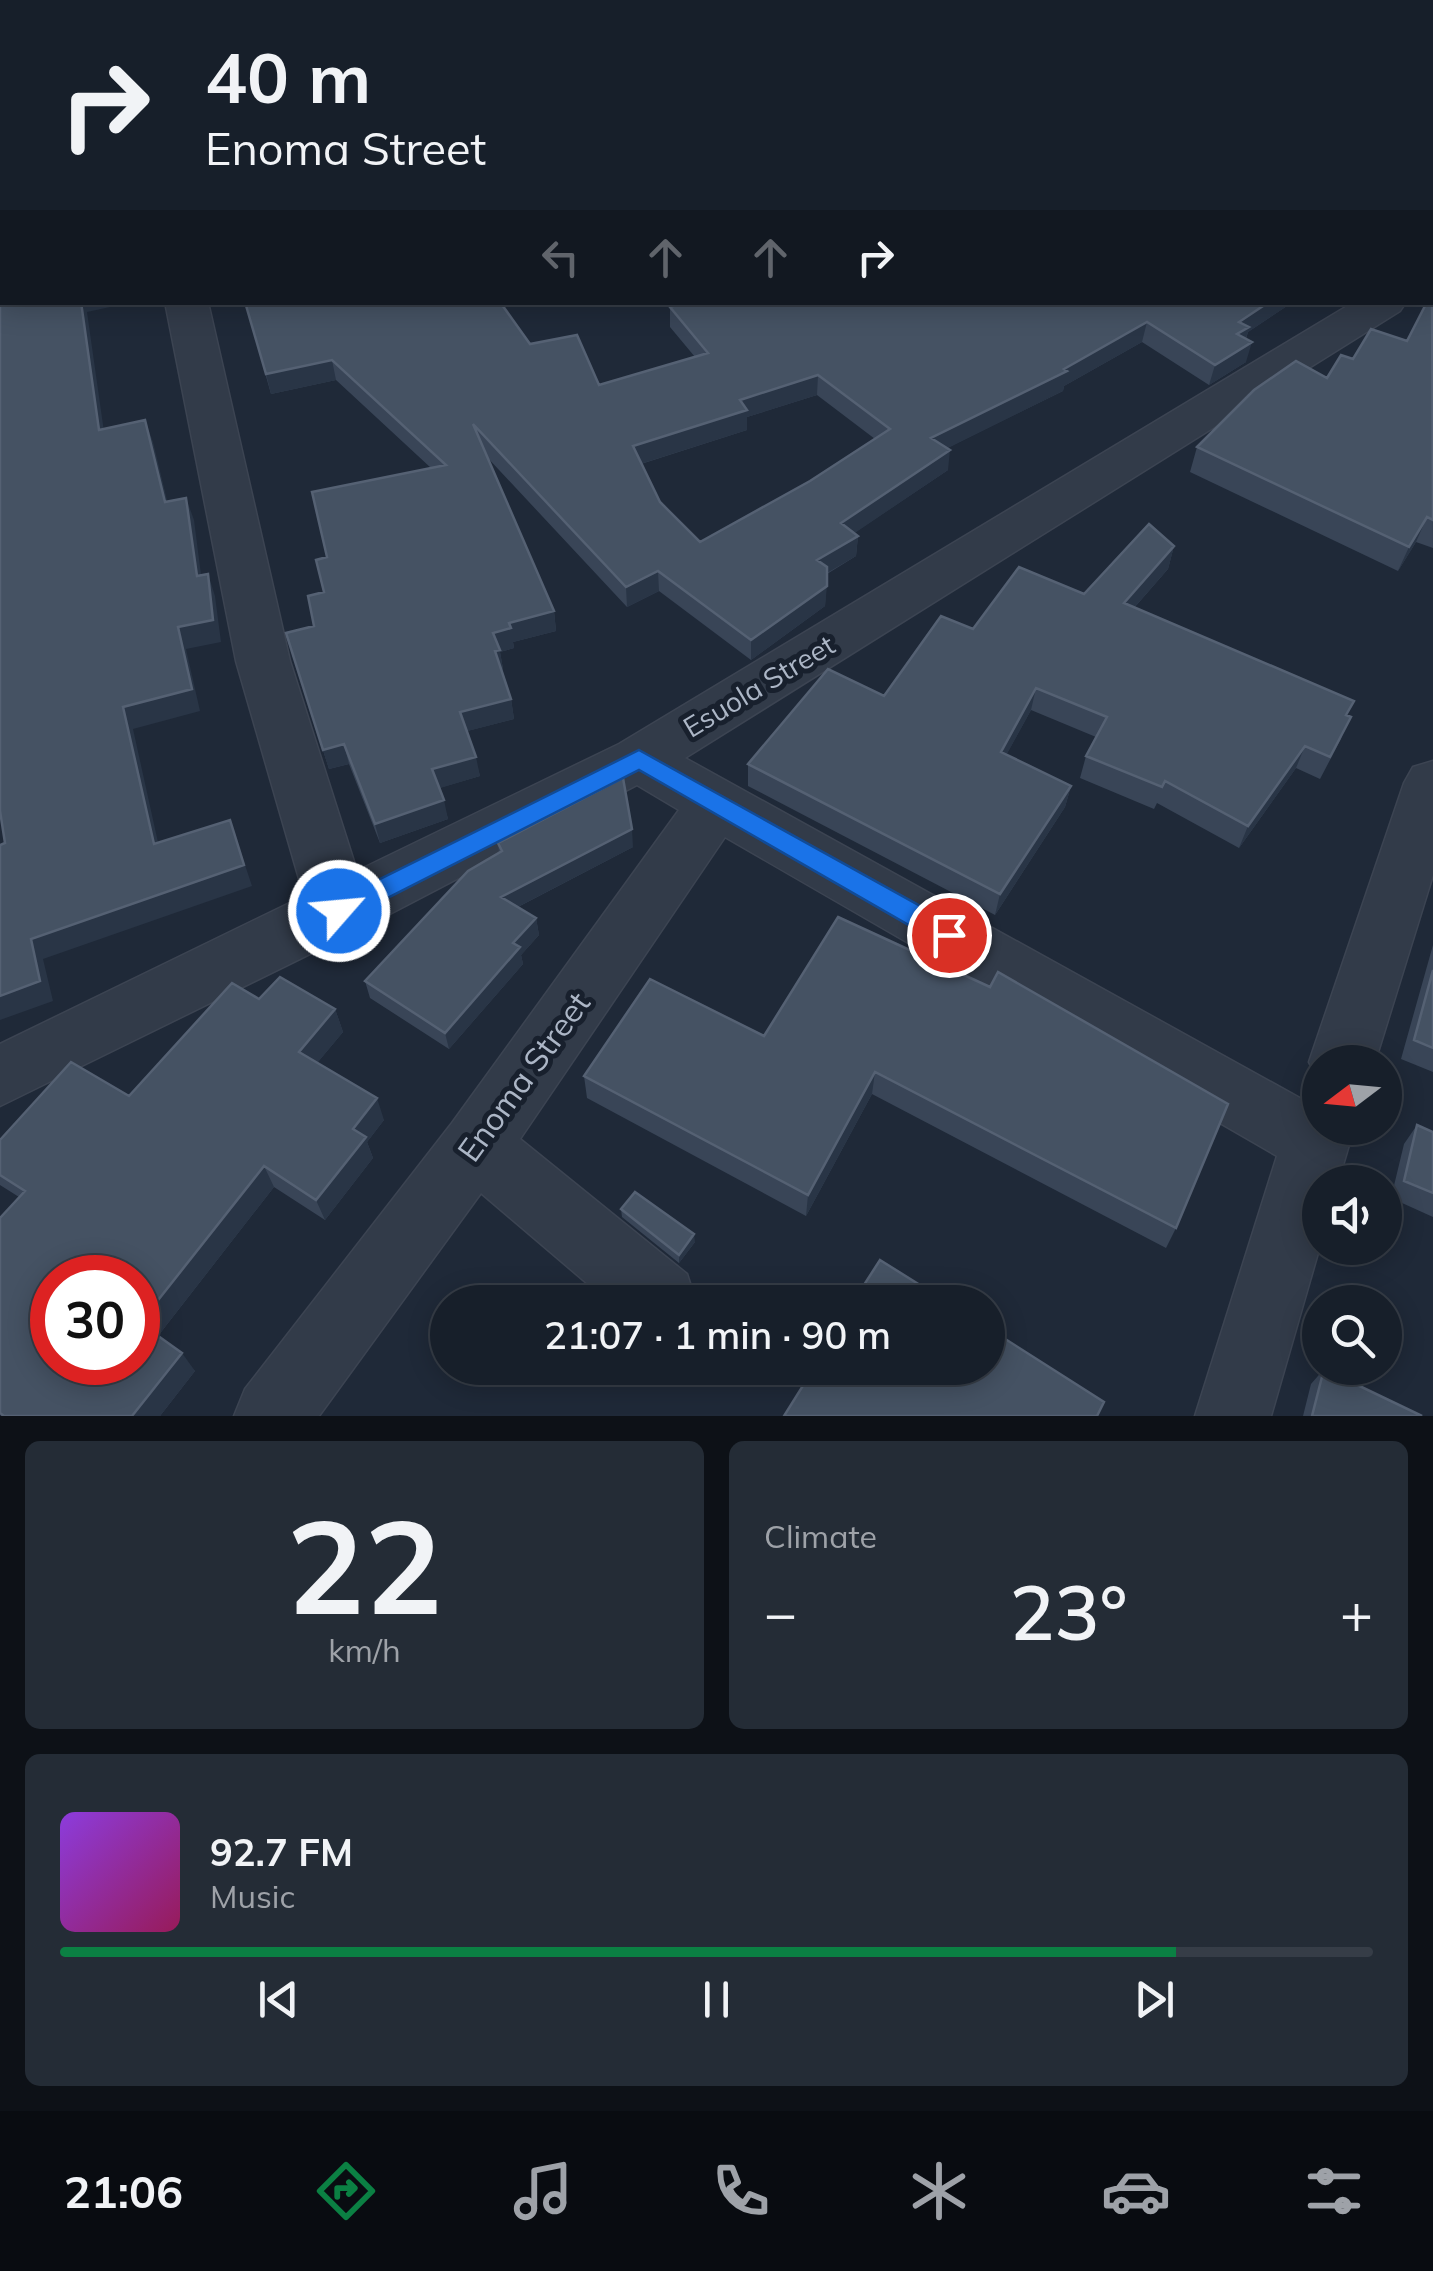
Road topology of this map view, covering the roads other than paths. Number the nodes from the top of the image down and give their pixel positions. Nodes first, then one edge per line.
1 (187, 305) edge
2 (1379, 305) edge
3 (639, 760) junction
4 (1433, 783) edge
5 (716, 804) junction
6 (339, 911) junction
7 (1348, 1045) edge
8 (0, 1076) edge
9 (1302, 1126) edge
10 (476, 1145) junction
11 (1315, 1145) edge
12 (644, 1285) edge
13 (272, 1416) edge
14 (1232, 1416) edge

1 - 6 street
2 - 3 street, Esuola Street
3 - 5 street
3 - 6 street, Esuola Street
4 - 7 street
5 - 9 street
5 - 10 street, Enoma Street
6 - 8 street, Esuola Street
10 - 12 street
10 - 13 street, Enoma Street
11 - 14 street

